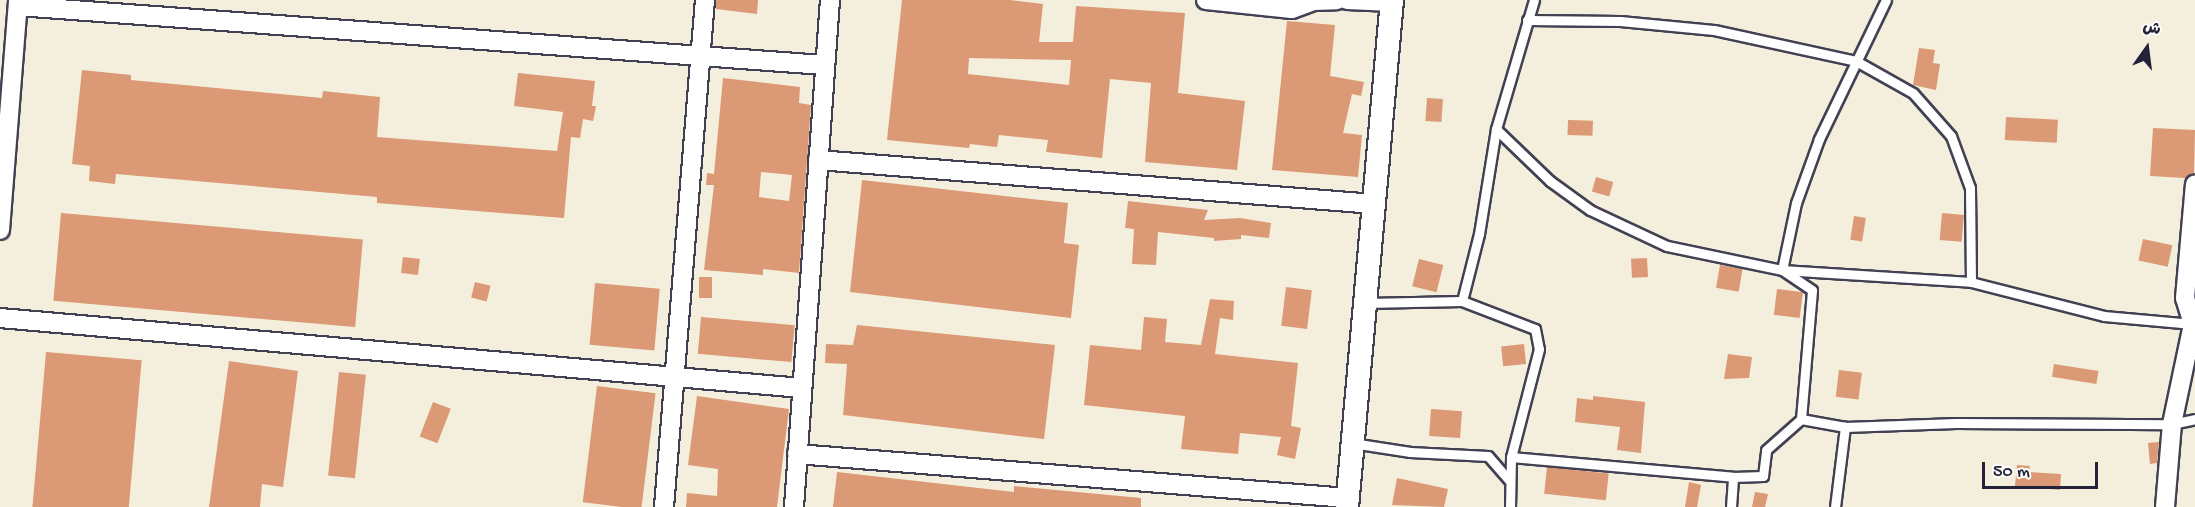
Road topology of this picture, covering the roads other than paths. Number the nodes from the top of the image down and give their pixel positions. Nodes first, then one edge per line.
1 (705, 0) edge
2 (830, 0) edge
3 (1206, 0) edge
4 (1213, 0) edge
5 (1337, 0) edge
6 (1347, 0) edge
7 (1534, 0) edge
8 (1887, 0) edge
9 (1392, 1) edge
10 (18, 3) edge
11 (1527, 20) junction
12 (701, 56) junction
13 (1856, 61) junction
14 (824, 65) junction
15 (1496, 129) junction
16 (818, 160) junction
17 (2195, 184) edge
18 (1374, 204) junction
19 (0, 230) edge
20 (1782, 270) junction
21 (1971, 282) junction
22 (2190, 299) edge
23 (1462, 301) junction
24 (1365, 303) junction
25 (0, 318) edge
26 (2193, 324) junction
27 (675, 376) junction
28 (801, 388) junction
29 (1801, 419) junction
30 (2195, 419) edge
31 (2172, 424) junction
32 (1845, 427) junction
33 (1351, 443) junction
34 (796, 454) junction
35 (1511, 458) junction
36 (1733, 477) junction
37 (1509, 480) junction
38 (1347, 502) edge
39 (664, 507) edge
40 (794, 507) edge
41 (1510, 507) edge
42 (1731, 507) edge
43 (1834, 507) edge
44 (2165, 507) edge

1 - 12 street
2 - 14 street
3 - 4 street
4 - 5 street
6 - 9 street
7 - 11 lane
8 - 13 lane
9 - 18 street
10 - 12 street
10 - 19 street
11 - 13 lane
11 - 15 lane
12 - 14 street
12 - 27 street
13 - 20 lane
13 - 21 lane
14 - 16 street
15 - 20 lane
15 - 23 lane
16 - 18 street
16 - 28 street
17 - 22 street
18 - 24 street
20 - 21 lane
20 - 29 lane
21 - 26 lane
22 - 26 street
23 - 24 lane
23 - 35 lane
24 - 33 street
25 - 27 street
26 - 31 street
27 - 28 street
27 - 39 street
28 - 34 street
29 - 32 lane
29 - 36 lane
30 - 31 lane
31 - 32 lane
31 - 44 street
32 - 43 lane
33 - 37 lane
33 - 38 street
34 - 38 street
34 - 40 street
35 - 36 lane
35 - 37 lane
36 - 42 lane
37 - 41 lane

